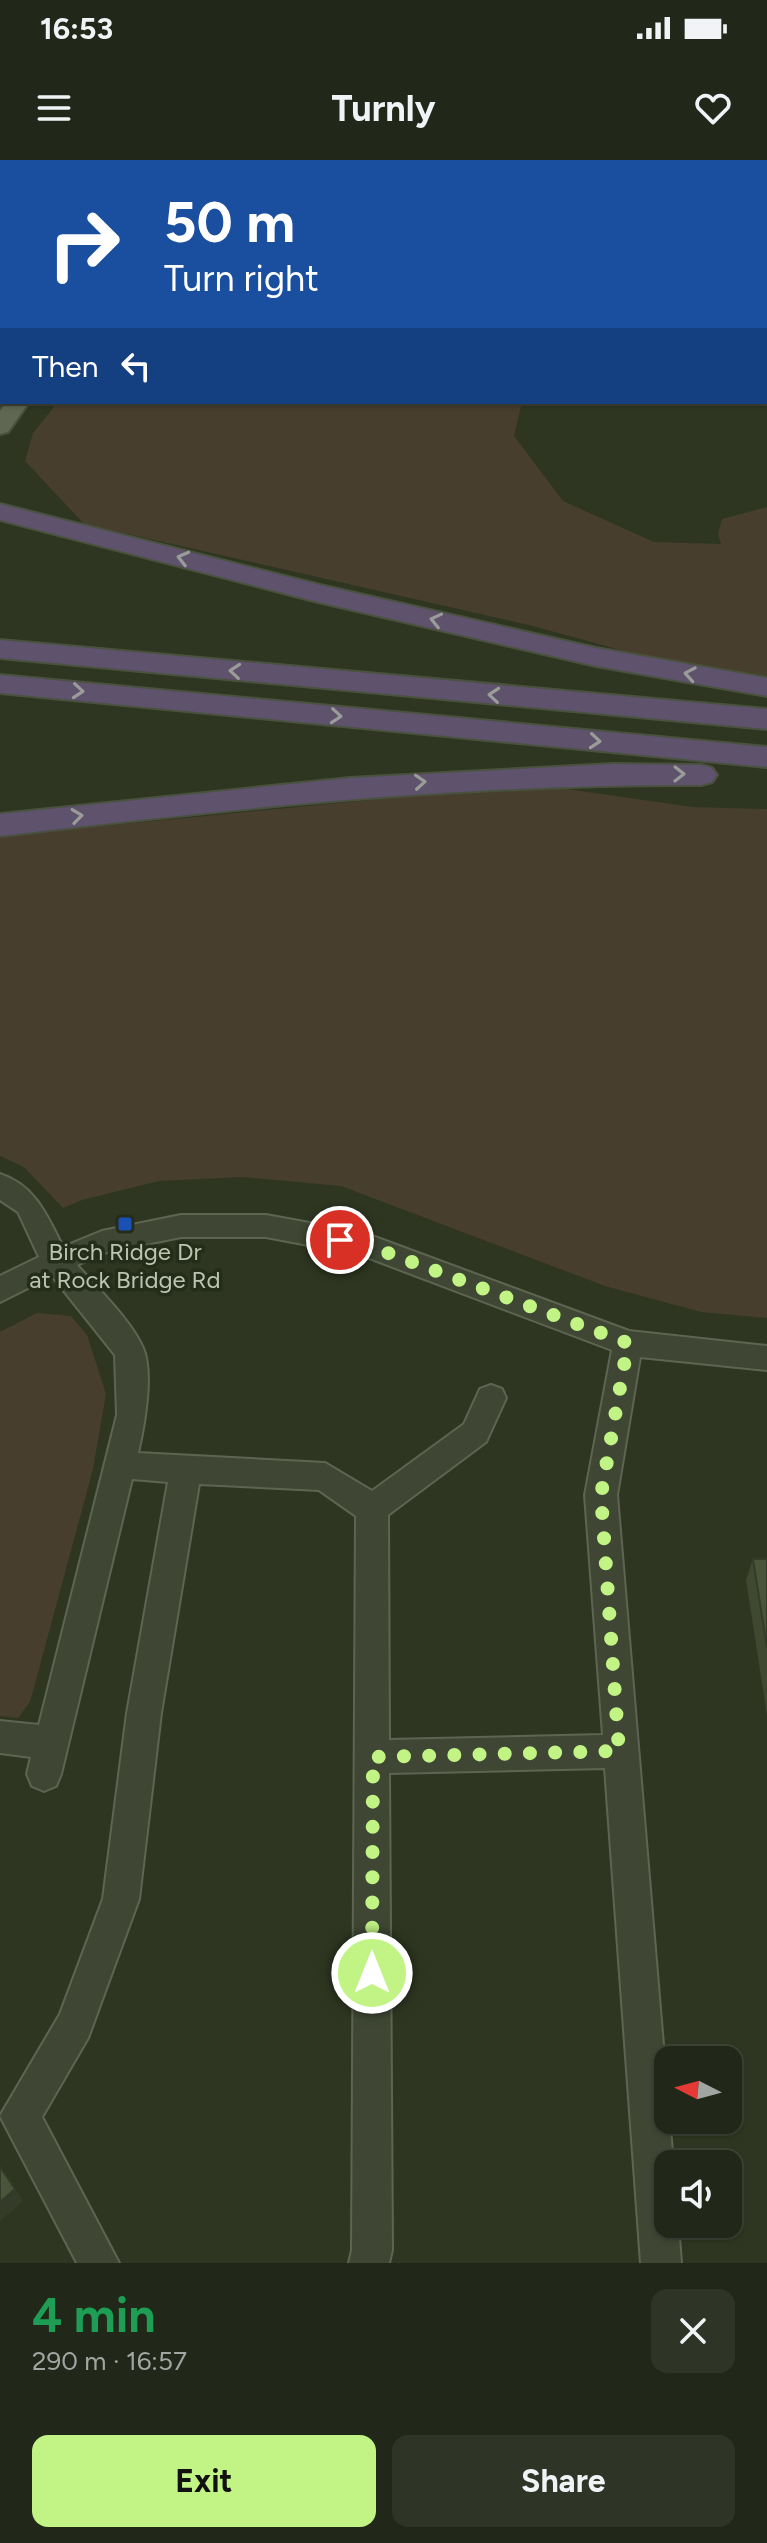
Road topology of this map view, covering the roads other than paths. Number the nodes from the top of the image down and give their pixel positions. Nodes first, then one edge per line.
1 (17, 404) edge
2 (0, 427) edge
3 (0, 512) edge
4 (0, 649) edge
5 (0, 684) edge
6 (767, 687) edge
7 (767, 719) edge
8 (767, 757) edge
9 (767, 776) edge
10 (0, 825) edge
11 (0, 1185) edge
12 (56, 1262) junction
13 (0, 1290) edge
14 (628, 1343) junction
15 (767, 1358) edge
16 (491, 1398) dead end
17 (120, 1465) junction
18 (186, 1470) junction
19 (372, 1509) junction
20 (0, 1737) edge
21 (619, 1751) junction
22 (373, 1757) junction
23 (99, 2263) edge
24 (369, 2263) edge
25 (661, 2263) edge

1 - 2 main road
6 -> 3 highway
7 -> 4 highway
5 -> 8 highway
10 -> 9 highway
11 - 12 street
12 - 13 street
12 - 14 street
12 - 17 street
14 - 15 street
14 - 21 street
16 - 19 street
17 - 18 street
17 - 20 street
18 - 19 street
18 - 23 street
19 - 22 street
21 - 22 street
21 - 25 street
22 - 24 street

